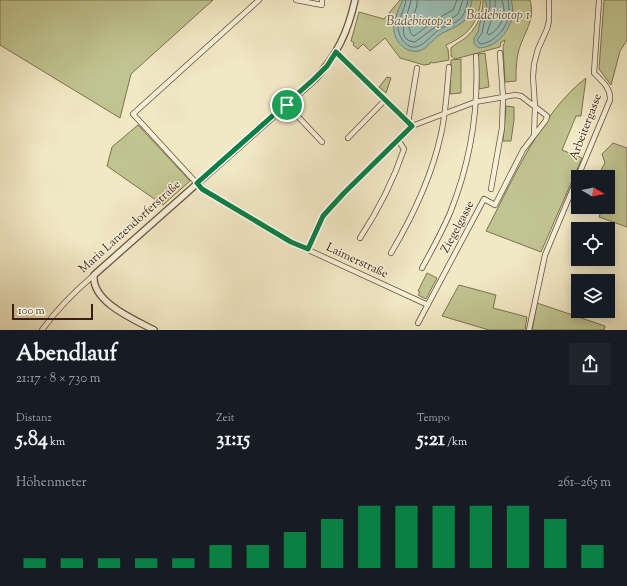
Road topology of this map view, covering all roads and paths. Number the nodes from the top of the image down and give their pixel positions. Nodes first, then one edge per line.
1 (259, 0) edge
2 (296, 0) edge
3 (322, 0) edge
4 (355, 0) edge
5 (549, 0) edge
6 (599, 0) edge
7 (336, 52) junction
8 (500, 53) dead end
9 (476, 56) dead end
10 (449, 67) dead end
11 (418, 68) dead end
12 (503, 96) junction
13 (385, 100) junction
14 (475, 102) junction
15 (287, 105) junction
16 (535, 107) junction
17 (445, 113) junction
18 (410, 124) junction
19 (534, 135) junction
20 (348, 138) dead end
21 (398, 140) junction
22 (322, 142) dead end
23 (197, 183) junction
24 (491, 189) dead end
25 (360, 238) dead end
26 (308, 249) junction
27 (391, 253) dead end
28 (422, 268) dead end
29 (94, 275) junction
30 (428, 305) junction
31 (418, 323) dead end
32 (42, 330) edge
33 (154, 330) edge
34 (529, 330) edge

1 - 23 street, Laimerstraße
2 - 3 street
4 - 7 street, Maria Lanzendorferstraße
5 - 16 street
6 - 34 street, Arbeitergasse
7 - 13 street
7 - 15 street, Maria Lanzendorferstraße
8 - 12 street
9 - 14 street
10 - 17 street
11 - 18 street
12 - 14 street
12 - 16 street
12 - 24 street
13 - 18 street
13 - 20 street
14 - 17 street
14 - 28 street
15 - 22 street
15 - 23 street, Maria Lanzendorferstraße
16 - 19 street
16 - 19 street, Ziegelgasse
17 - 18 street
17 - 27 street
18 - 21 street
19 - 30 street, Ziegelgasse
21 - 25 street
21 - 26 street
23 - 26 street, Laimerstraße
23 - 29 street, Maria Lanzendorferstraße
26 - 30 street, Laimerstraße
29 - 32 street, Maria Lanzendorferstraße
29 - 33 street
30 - 31 street, Ziegelgasse

